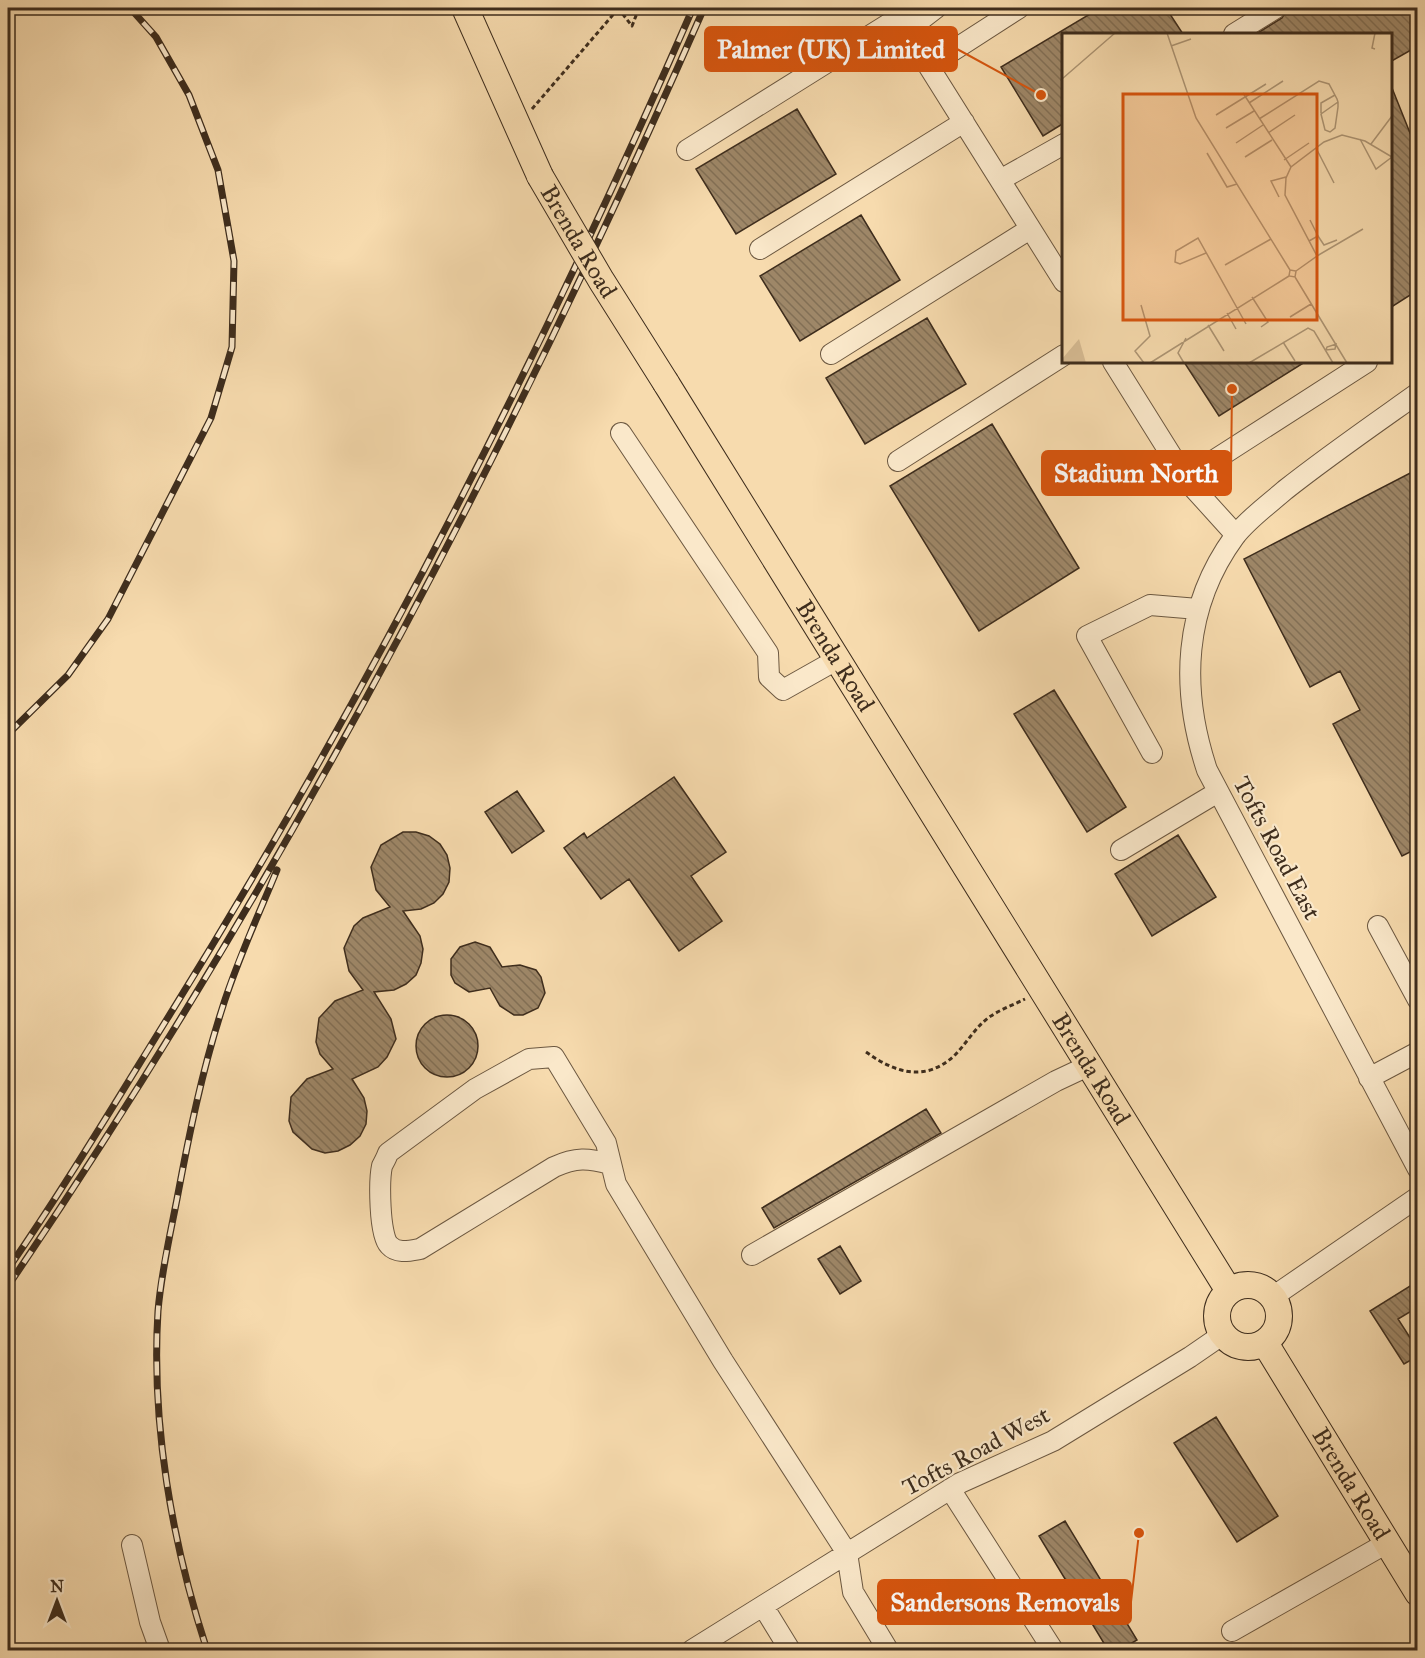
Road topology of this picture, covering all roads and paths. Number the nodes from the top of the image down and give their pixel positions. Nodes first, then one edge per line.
1 (465, 8) edge
2 (618, 8) edge
3 (639, 8) edge
4 (936, 8) edge
5 (1019, 8) edge
6 (1276, 8) edge
7 (895, 13) edge
8 (1236, 33) edge
9 (929, 66) junction
10 (964, 122) junction
11 (517, 126) junction
12 (1062, 145) edge
13 (687, 150) dead end
14 (1000, 180) junction
15 (1030, 229) junction
16 (760, 249) dead end
17 (1062, 279) edge
18 (831, 354) dead end
19 (1062, 356) edge
20 (1114, 363) edge
21 (1364, 363) edge
22 (1418, 393) edge
23 (621, 433) dead end
24 (898, 461) dead end
25 (1188, 482) junction
26 (1236, 534) junction
27 (1198, 609) junction
28 (838, 659) junction
29 (1152, 753) dead end
30 (1218, 792) junction
31 (1121, 850) dead end
32 (1378, 926) dead end
33 (1043, 990) junction
34 (1418, 1000) edge
35 (866, 1052) dead end
36 (1418, 1052) edge
37 (1090, 1065) junction
38 (1369, 1078) junction
39 (610, 1164) junction
40 (1418, 1169) edge
41 (1416, 1201) edge
42 (752, 1255) dead end
43 (1229, 1291) junction
44 (1274, 1296) junction
45 (1222, 1335) junction
46 (1265, 1343) junction
47 (950, 1489) junction
48 (1387, 1543) junction
49 (132, 1545) dead end
50 (848, 1553) junction
51 (1418, 1593) edge
52 (763, 1606) junction
53 (1232, 1631) dead end
54 (160, 1650) edge
55 (692, 1650) edge
56 (790, 1650) edge
57 (888, 1650) edge
58 (1053, 1650) edge

1 - 11 main road, Brenda Road
2 - 3 path
2 - 11 path
4 - 7 street
5 - 9 street
6 - 8 street
7 - 9 street
7 - 13 street
9 - 10 street
10 - 14 street
10 - 16 street
11 - 28 main road, Brenda Road, bridge
12 - 14 street
14 - 15 street
15 - 17 street
15 - 18 street
19 - 24 street
20 - 25 street
21 - 25 street
22 - 26 street, Tofts Road East
23 - 28 street
25 - 26 street
26 - 27 street, Tofts Road East
27 - 29 street
27 - 30 street, Tofts Road East
28 - 33 main road, Brenda Road
30 - 31 street
30 - 38 street, Tofts Road East
32 - 34 street
33 - 35 path
33 - 37 main road, Brenda Road
36 - 38 street
37 - 42 street
37 - 43 main road, Brenda Road
38 - 40 street, Tofts Road East
39 - 39 street
39 - 50 street
41 - 44 street
43 - 44 main road
43 - 45 main road
44 - 46 main road
45 - 46 main road
45 - 47 street, Tofts Road West
46 - 48 main road, Brenda Road
47 - 50 street, Tofts Road West
47 - 58 street
48 - 51 main road, Brenda Road
48 - 53 street
49 - 54 street
50 - 52 street, Tofts Road West
50 - 57 street
52 - 55 street, Tofts Road West
52 - 56 street

